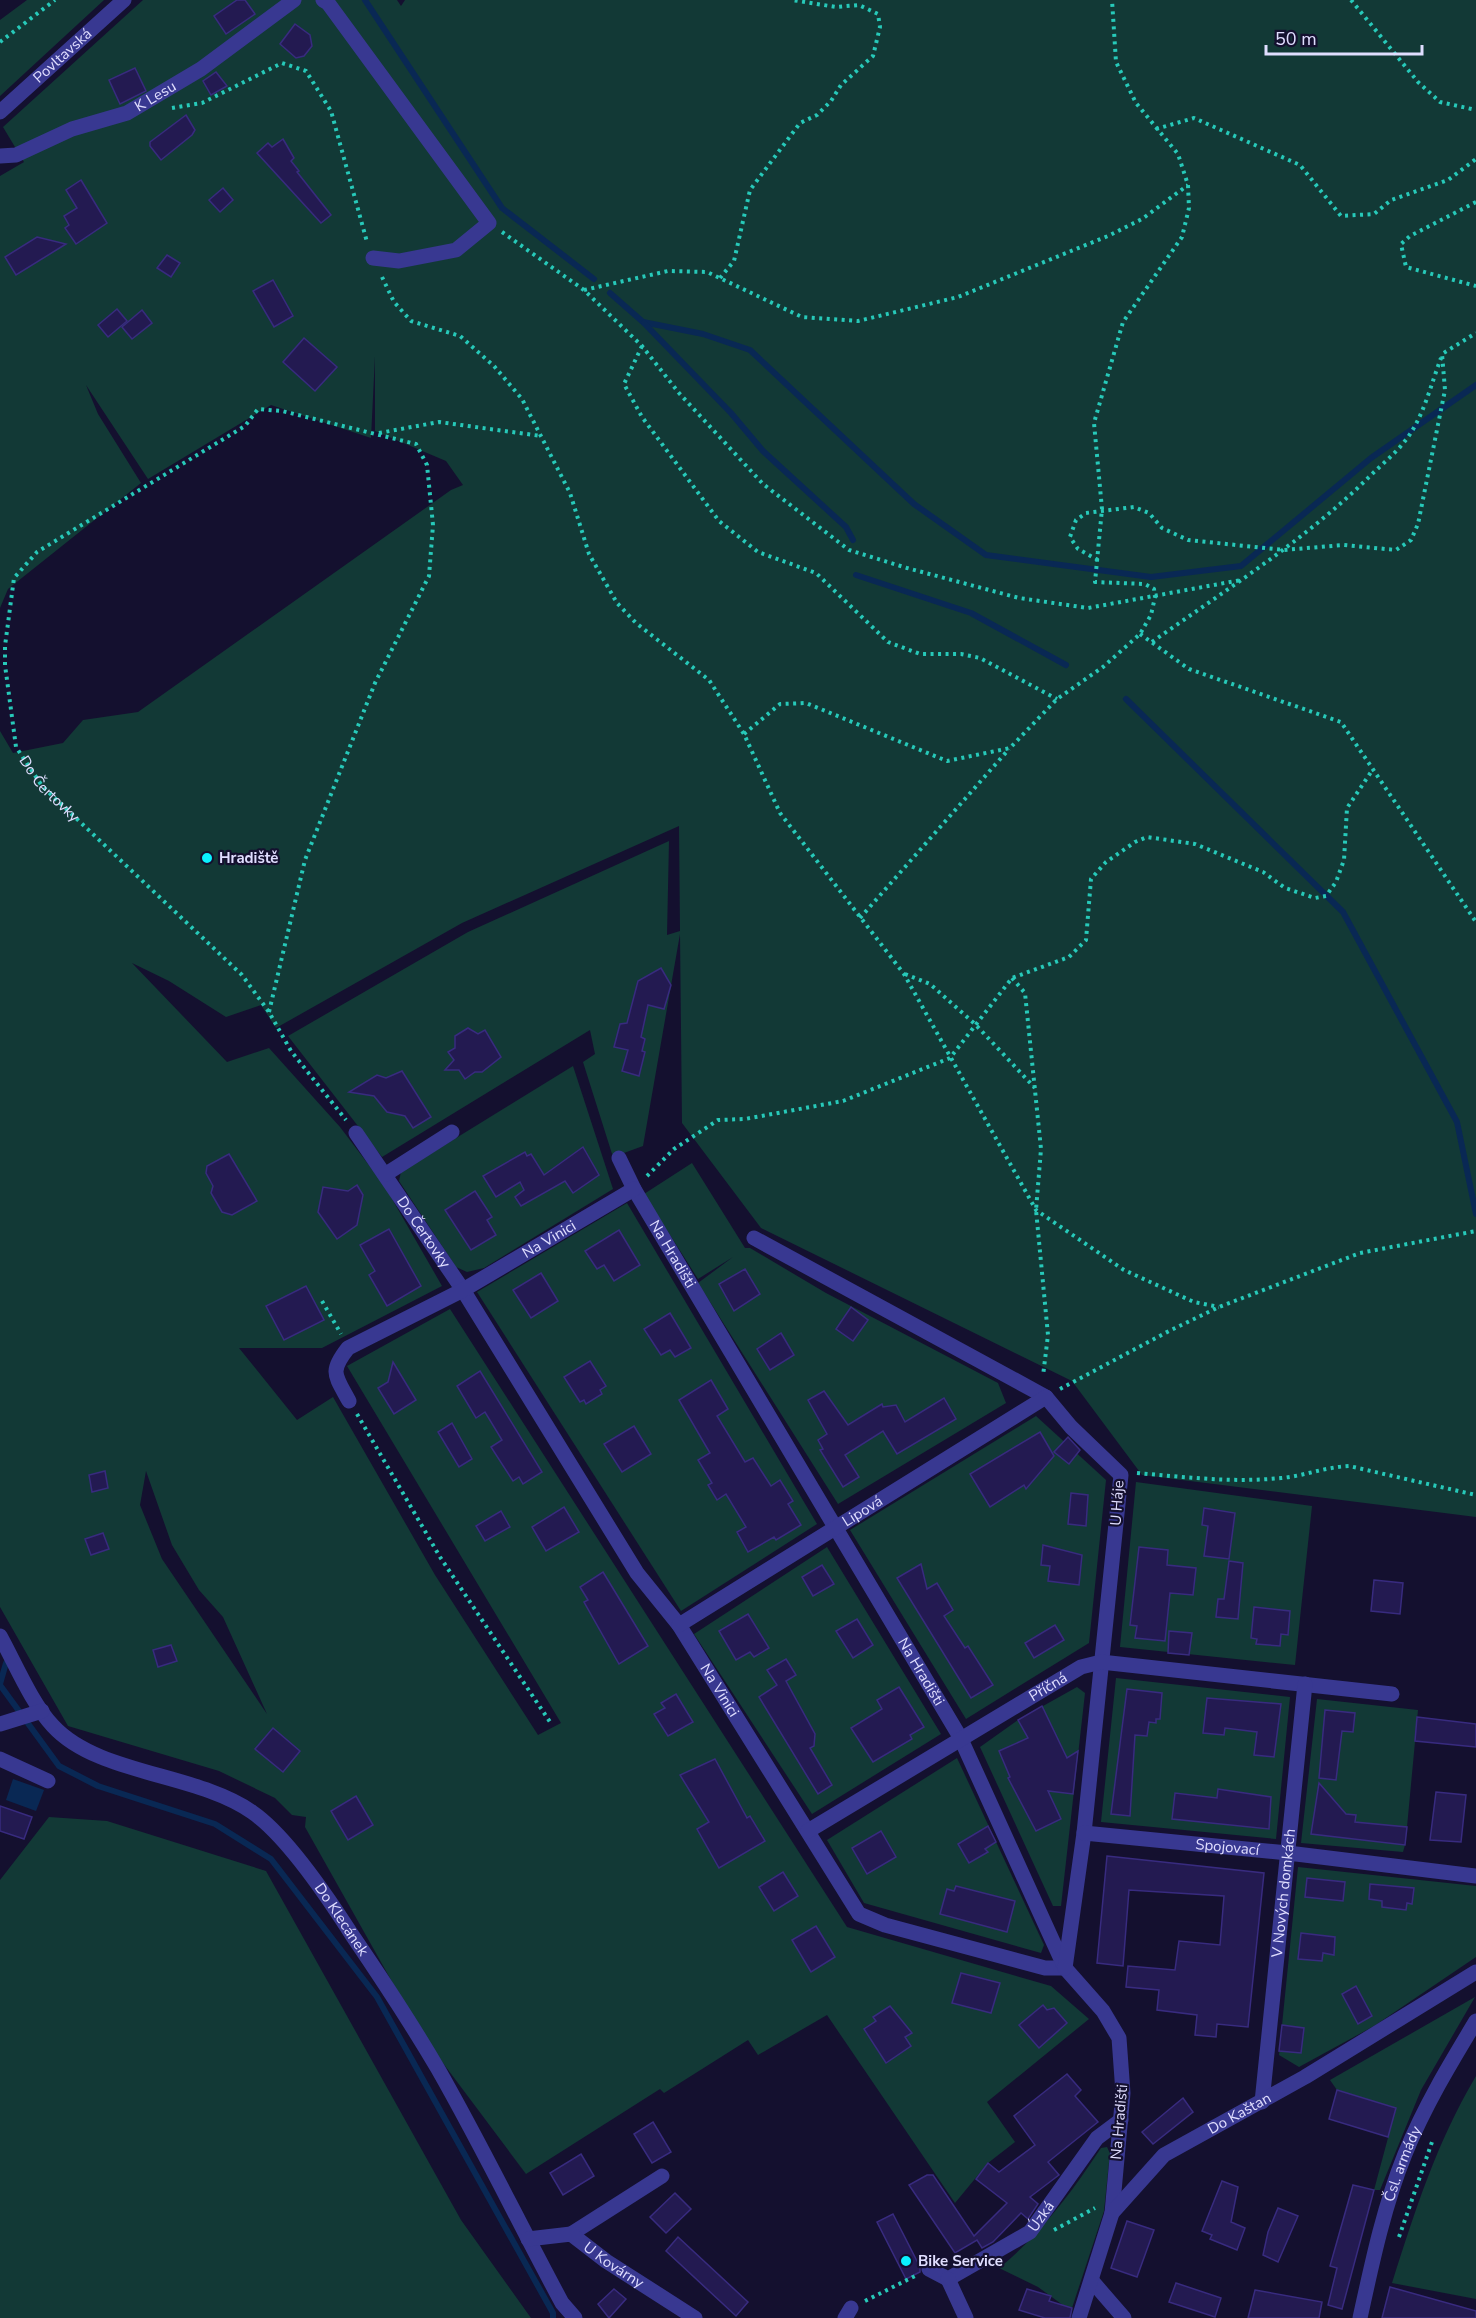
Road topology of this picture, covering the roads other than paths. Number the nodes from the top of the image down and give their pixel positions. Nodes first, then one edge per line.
1 (124, 0) edge
2 (294, 0) edge
3 (326, 2) edge
4 (0, 112) edge
5 (0, 156) edge
6 (373, 258) road end
7 (452, 1132) dead end
8 (356, 1133) road end
9 (619, 1158) dead end
10 (386, 1174) junction
11 (634, 1189) junction
12 (754, 1238) dead end
13 (463, 1290) junction
14 (1046, 1397) junction
15 (349, 1401) road end
16 (835, 1528) junction
17 (679, 1625) junction
18 (0, 1636) edge
19 (1101, 1662) junction
20 (1305, 1684) junction
21 (1392, 1694) dead end
22 (42, 1711) junction
23 (4, 1722) edge
24 (960, 1737) junction
25 (0, 1759) edge
26 (48, 1781) dead end
27 (808, 1831) junction
28 (1084, 1833) junction
29 (1288, 1853) junction
30 (1476, 1876) edge
31 (1065, 1968) junction
32 (1476, 1972) edge
33 (1476, 2021) edge
34 (1262, 2102) junction
35 (1121, 2120) junction
36 (662, 2176) dead end
37 (1112, 2213) junction
38 (571, 2234) junction
39 (528, 2239) junction
40 (929, 2269) road end
41 (948, 2279) junction
42 (1092, 2281) junction
43 (575, 2318) edge
44 (695, 2318) edge
45 (966, 2318) edge
46 (1079, 2318) edge
47 (1124, 2318) edge
48 (1360, 2318) edge

1 - 4 street, Povltavská
2 - 5 street, K Lesu
3 - 6 street
7 - 10 street
8 - 10 street, Do Čertovky
9 - 11 street, Na Hradišti
10 - 13 street, Do Čertovky
11 - 13 street, Na Vinici
11 - 16 street, Na Hradišti
12 - 14 street, U Háje
13 - 15 street, Na Vinici
13 - 17 street, Na Vinici
14 - 16 street, Lipová
14 - 19 street, U Háje
16 - 17 street, Lipová
16 - 24 street, Na Hradišti
17 - 27 street, Na Vinici
18 - 22 street, Do Klecánek
19 - 20 street, Příčná
19 - 24 street, Příčná
19 - 28 street, U Háje
20 - 21 street, Příčná
20 - 29 street, V Nových domkách
22 - 23 street
22 - 39 street, Do Klecánek
24 - 27 street, Příčná
24 - 31 street, Na Hradišti
25 - 26 street
27 - 31 street, Na Vinici
28 - 29 street, Spojovací
28 - 31 street, U Háje
29 - 30 street, Spojovací
29 - 34 street, V Nových domkách
31 - 35 street, Na Hradišti
32 - 34 street, Do Kaštan
33 - 48 street, Čsl. armády
34 - 37 street, Do Kaštan
35 - 37 street, Na Hradišti
35 - 41 street, Úzká
36 - 38 street
37 - 42 street, Do Kaštan
38 - 39 street, U Kovárny
38 - 44 street, U Kovárny
39 - 43 street, Do Klecánek
40 - 41 street
41 - 45 street
42 - 46 street, Do Kaštan
42 - 47 street

